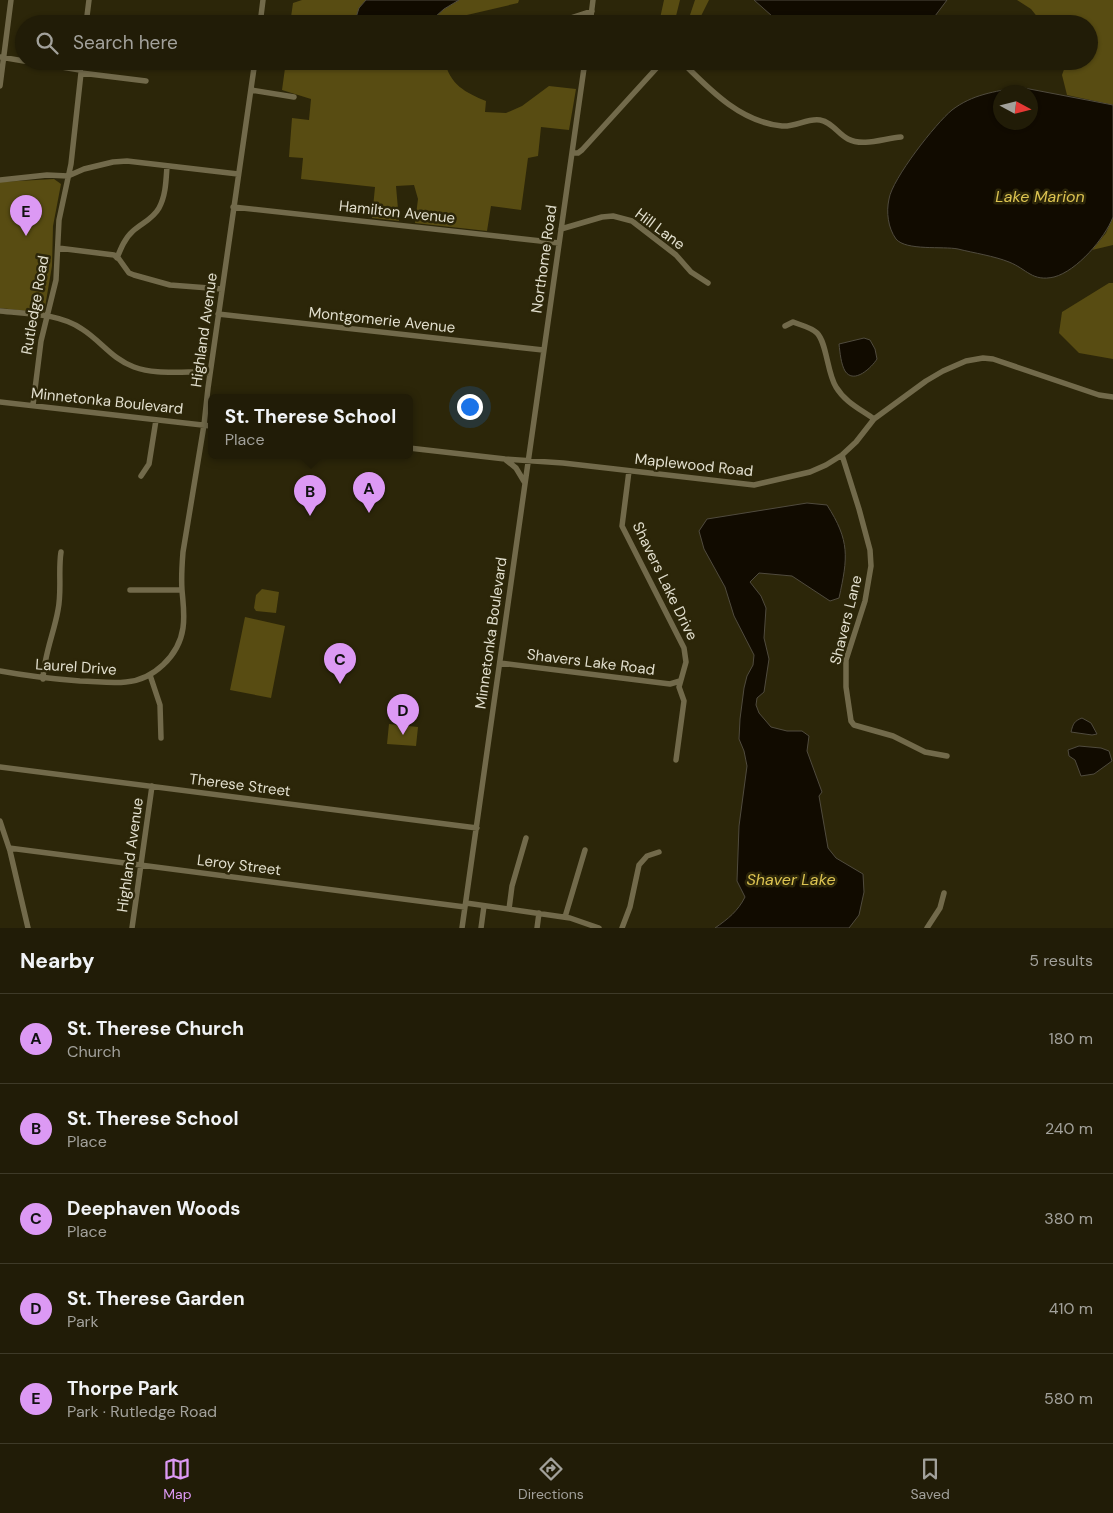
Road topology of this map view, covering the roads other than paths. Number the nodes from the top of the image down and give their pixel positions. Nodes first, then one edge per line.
1 (11, 0) edge
2 (89, 0) edge
3 (263, 0) edge
4 (593, 0) edge
5 (592, 10) junction
6 (87, 15) edge
7 (261, 15) edge
8 (578, 15) edge
9 (591, 15) edge
10 (2, 58) edge
11 (15, 60) edge
12 (70, 70) edge
13 (254, 70) edge
14 (584, 70) edge
15 (655, 70) edge
16 (690, 70) edge
17 (80, 72) junction
18 (146, 82) dead end
19 (0, 86) edge
20 (252, 90) junction
21 (294, 97) dead end
22 (901, 137) dead end
23 (572, 153) junction
24 (167, 166) junction
25 (238, 174) junction
26 (68, 176) junction
27 (0, 180) edge
28 (234, 206) junction
29 (561, 229) junction
30 (559, 243) junction
31 (58, 248) junction
32 (117, 258) junction
33 (708, 283) dead end
34 (222, 289) junction
35 (0, 311) edge
36 (218, 314) junction
37 (48, 317) junction
38 (785, 326) dead end
39 (543, 350) junction
40 (210, 373) junction
41 (209, 394) edge
42 (1113, 397) edge
43 (0, 402) edge
44 (33, 405) junction
45 (874, 419) junction
46 (156, 420) junction
47 (208, 425) edge
48 (413, 448) edge
49 (842, 455) junction
50 (505, 459) junction
51 (528, 461) junction
52 (629, 471) junction
53 (141, 476) dead end
54 (525, 483) junction
55 (62, 552) dead end
56 (130, 590) dead end
57 (182, 590) junction
58 (500, 664) junction
59 (0, 671) edge
60 (150, 675) junction
61 (43, 679) junction
62 (680, 681) junction
63 (161, 738) dead end
64 (947, 756) dead end
65 (676, 760) dead end
66 (0, 767) edge
67 (152, 786) junction
68 (0, 821) edge
69 (477, 828) junction
70 (526, 838) dead end
71 (9, 848) junction
72 (584, 850) dead end
73 (658, 852) dead end
74 (141, 866) junction
75 (944, 893) dead end
76 (465, 905) junction
77 (484, 906) junction
78 (509, 909) junction
79 (539, 914) junction
80 (565, 917) junction
81 (592, 926) edge
82 (28, 928) edge
83 (132, 928) edge
84 (462, 928) edge
85 (480, 928) edge
86 (536, 928) edge
87 (599, 928) edge
88 (622, 928) edge
89 (927, 928) edge

1 - 10 street
2 - 6 street
3 - 7 street
4 - 5 street
5 - 8 street
5 - 9 street
10 - 11 street
10 - 19 street
12 - 17 street
13 - 20 street, Highland Avenue
14 - 23 street, Northome Road
15 - 23 street
16 - 22 street
17 - 18 street
17 - 26 street, Rutledge Road
20 - 21 street
20 - 25 street, Highland Avenue
23 - 29 street, Northome Road
24 - 25 street
24 - 26 street
24 - 32 street
25 - 28 street, Highland Avenue
26 - 27 street
26 - 31 street, Rutledge Road
28 - 30 street, Hamilton Avenue
28 - 34 street, Highland Avenue
29 - 30 street, Northome Road
29 - 33 street, Hill Lane
30 - 39 street, Northome Road
31 - 32 street
31 - 37 street, Rutledge Road
32 - 34 street
34 - 36 street, Highland Avenue
35 - 37 street
36 - 39 street, Montgomerie Avenue
36 - 40 street, Highland Avenue
37 - 40 street
37 - 44 street, Rutledge Road
38 - 45 street
39 - 51 street, Northome Road
40 - 41 street, Highland Avenue
42 - 45 street, Maplewood Road
43 - 44 street, Minnetonka Boulevard
44 - 46 street, Minnetonka Boulevard
45 - 49 street, Maplewood Road
46 - 47 street, Minnetonka Boulevard
46 - 53 street
47 - 57 street, Highland Avenue
48 - 50 street
49 - 52 street, Maplewood Road
49 - 64 street, Shavers Lane
50 - 51 street
50 - 54 street
51 - 52 street, Maplewood Road
51 - 54 street, Minnetonka Boulevard
52 - 62 street, Shavers Lake Drive
54 - 58 street, Minnetonka Boulevard
55 - 61 street
56 - 57 street
57 - 60 street, Highland Avenue
58 - 62 street, Shavers Lake Road
58 - 69 street, Minnetonka Boulevard
59 - 61 street, Laurel Drive
60 - 61 street, Laurel Drive
60 - 63 street
62 - 65 street, Shavers Lake Drive
66 - 67 street, Therese Street
67 - 69 street, Therese Street
67 - 74 street, Highland Avenue
68 - 71 street
69 - 76 street, Minnetonka Boulevard
70 - 78 street
71 - 74 street, Leroy Street
71 - 82 street
72 - 80 street
73 - 88 street
74 - 76 street, Leroy Street
74 - 83 street, Highland Avenue
75 - 89 street
76 - 77 street, Leroy Street
76 - 84 street, Minnetonka Boulevard
77 - 78 street, Leroy Street
77 - 85 street
78 - 79 street, Leroy Street
79 - 80 street, Leroy Street
79 - 86 street
80 - 81 street, Leroy Street
81 - 87 street, Leroy Street

